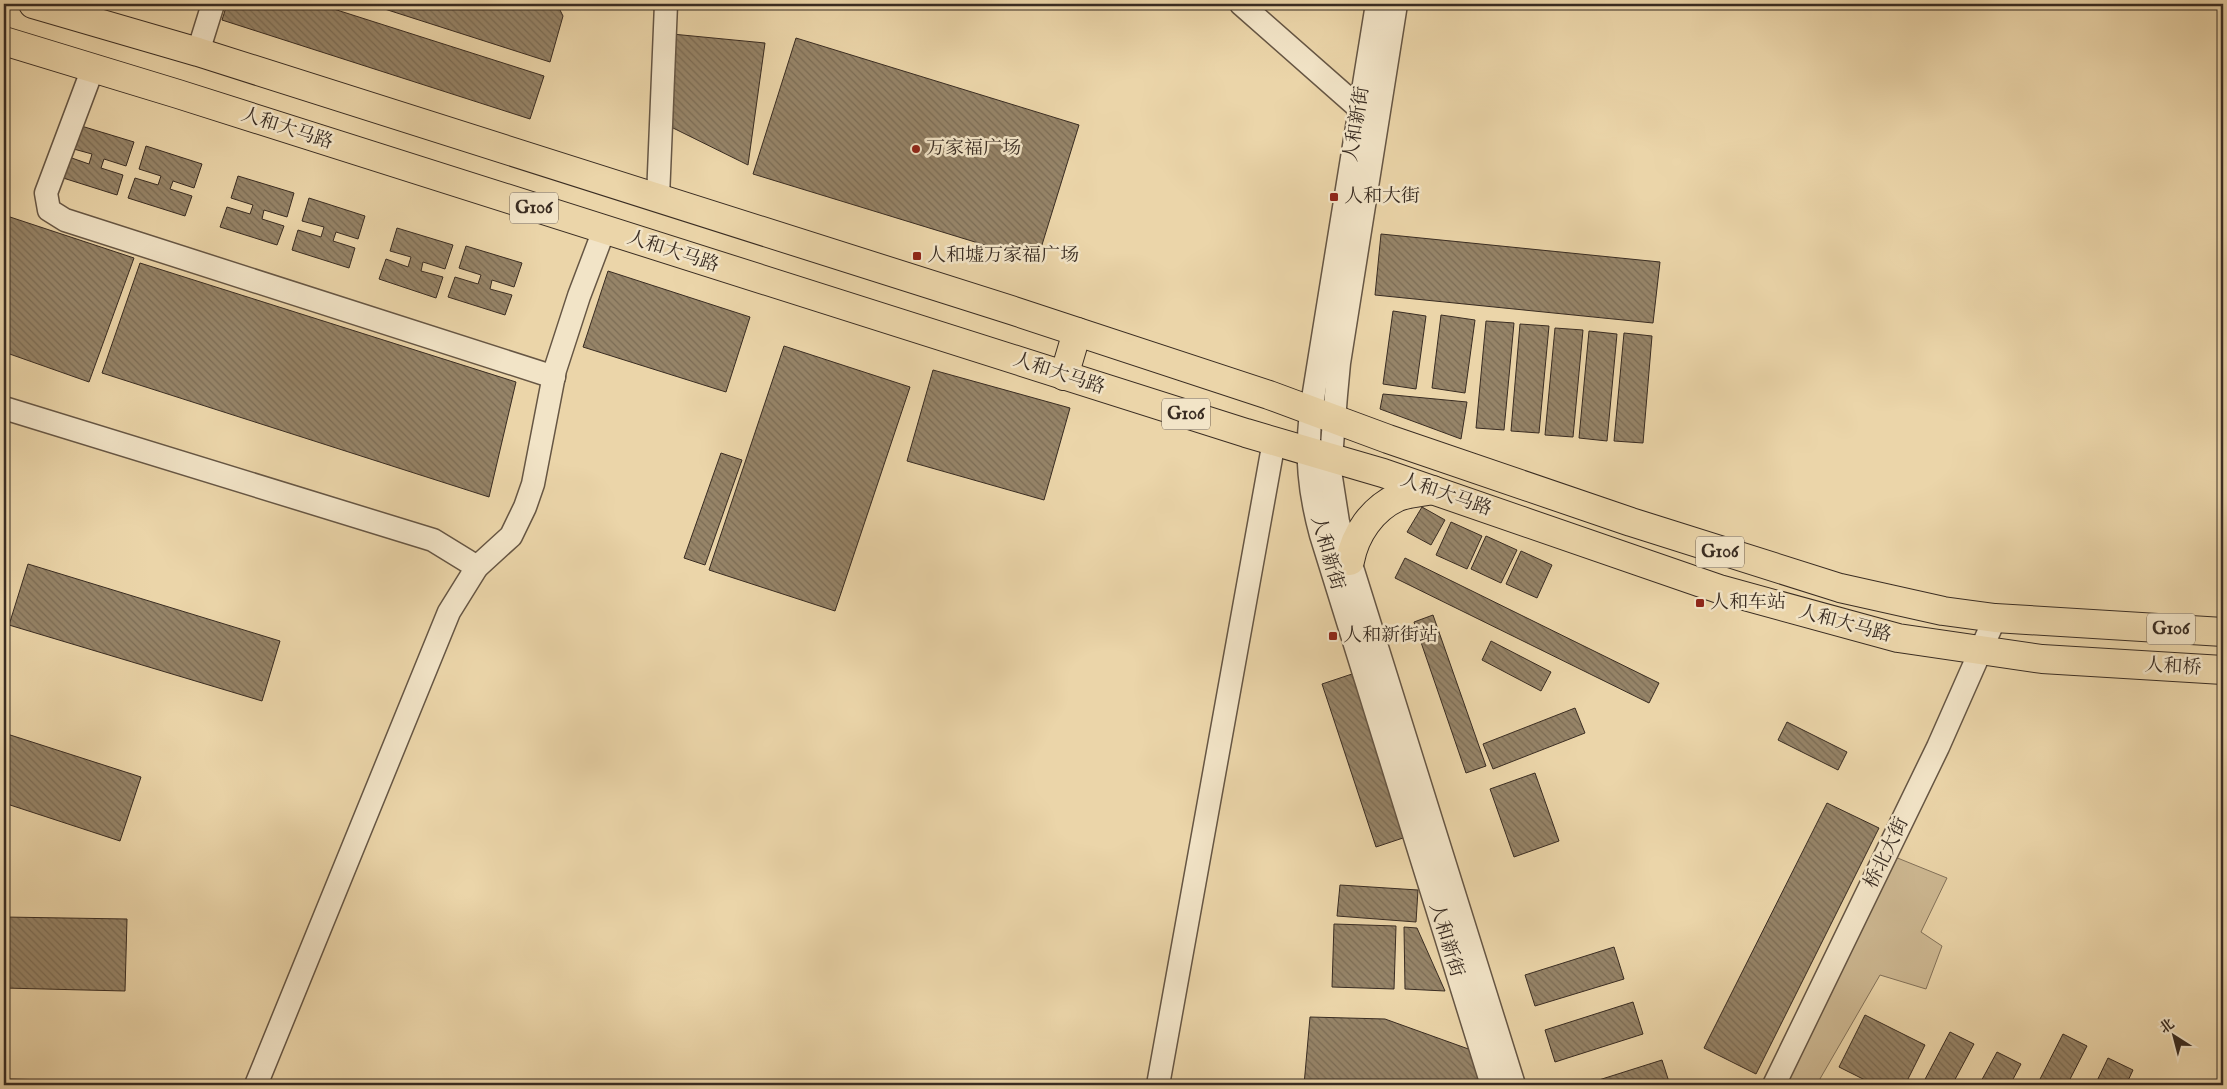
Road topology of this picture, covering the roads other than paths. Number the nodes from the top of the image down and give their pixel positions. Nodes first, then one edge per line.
1 (33, 4) edge
2 (213, 4) edge
3 (666, 4) edge
4 (1241, 4) edge
5 (1377, 4) edge
6 (1396, 4) edge
7 (4, 41) edge
8 (198, 52) junction
9 (93, 68) junction
10 (1359, 108) junction
11 (658, 197) junction
12 (604, 230) junction
13 (1077, 332) junction
14 (1064, 376) junction
15 (554, 377) junction
16 (4, 408) edge
17 (1323, 415) junction
18 (1274, 442) junction
19 (1319, 453) junction
20 (1433, 490) junction
21 (1350, 561) junction
22 (477, 567) junction
23 (1995, 618) junction
24 (2119, 626) joint
25 (2223, 632) edge
26 (1981, 651) junction
27 (2124, 664) joint
28 (2223, 670) edge
29 (256, 1085) edge
30 (1158, 1085) edge
31 (1492, 1085) edge
32 (1514, 1085) edge
33 (1774, 1085) edge

1 - 8 highway, 人和大马路 / G106
2 - 8 street
3 - 11 street
4 - 10 street
5 - 10 street, 人和新街
6 - 17 street, 人和新街
7 - 9 highway, 人和大马路 / G106
8 - 11 highway, 人和大马路 / G106
9 - 12 highway, 人和大马路 / G106
9 - 15 street
10 - 17 street, 人和新街
11 - 13 highway, 人和大马路 / G106
12 - 14 highway, 人和大马路 / G106
12 - 15 street
13 - 14 highway
13 - 17 highway, 人和大马路 / G106
14 - 18 highway, 人和大马路 / G106
15 - 22 street
16 - 22 street
17 - 19 street, 人和新街
17 - 23 highway, 人和大马路 / G106
18 - 19 highway, 人和大马路 / G106
18 - 30 street
19 - 20 highway, 人和大马路 / G106
19 - 21 street, 人和新街
19 - 31 street, 人和新街
20 - 21 highway
20 - 26 highway, 人和大马路 / G106
21 - 32 street, 人和新街
22 - 29 street
23 - 24 highway, 人和大马路 / G106
23 - 26 street, 桥北大街
24 - 25 highway, 人和桥 / G106
26 - 27 highway, 人和大马路 / G106
26 - 33 street, 桥北大街
27 - 28 highway, 人和桥 / G106

